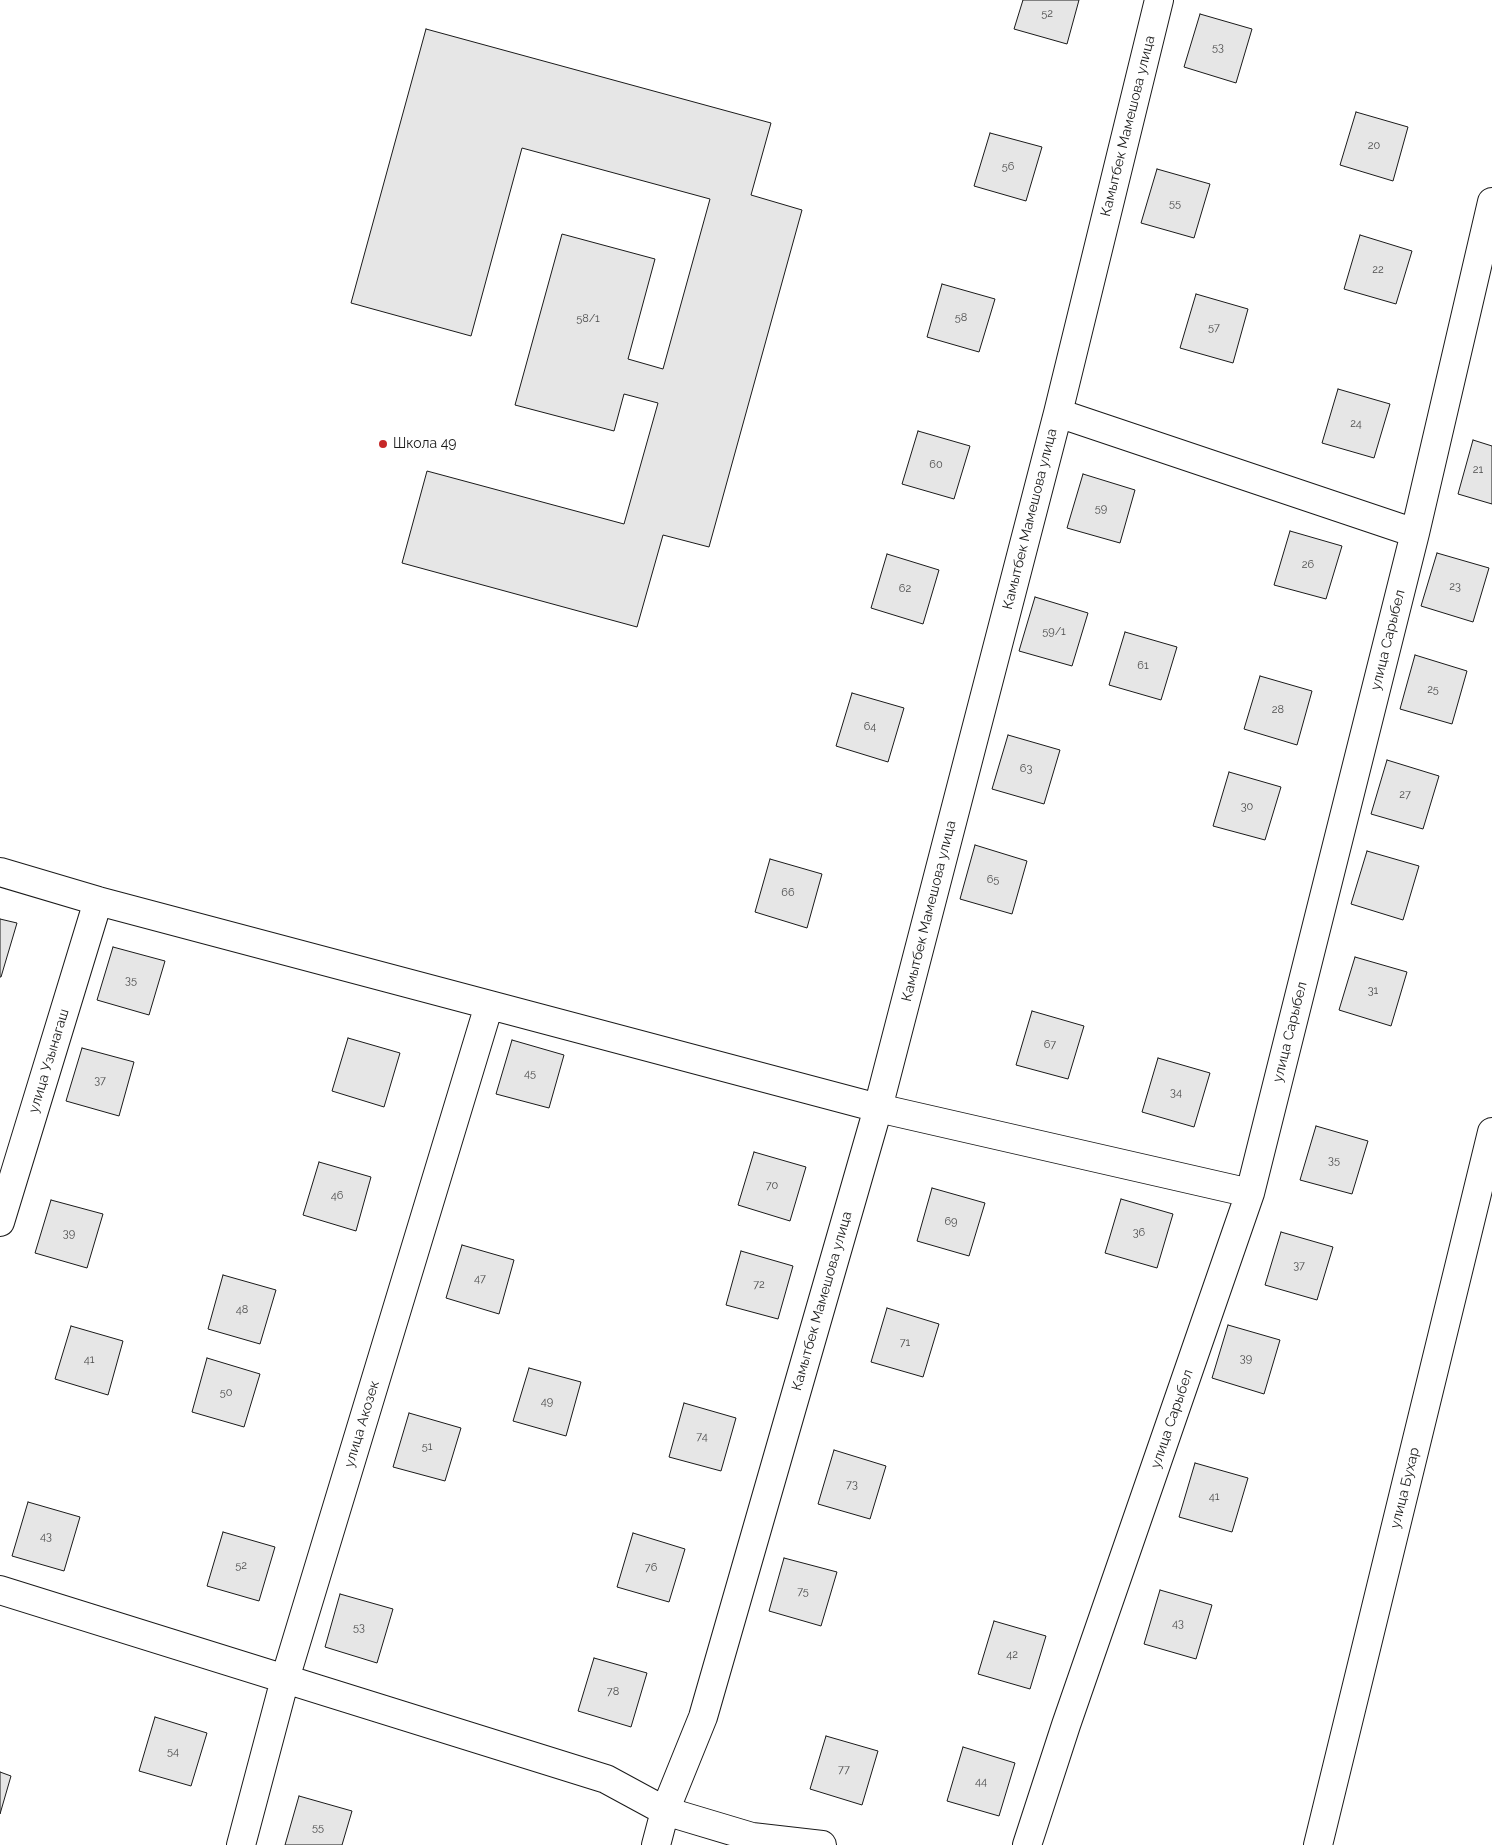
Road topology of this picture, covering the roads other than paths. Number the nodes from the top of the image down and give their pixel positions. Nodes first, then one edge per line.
1 (1159, 0) edge
2 (1492, 202) edge
3 (1058, 413) junction
4 (1415, 533) junction
5 (0, 872) edge
6 (98, 901) junction
7 (490, 1005) junction
8 (878, 1108) junction
9 (1492, 1132) edge
10 (1250, 1194) junction
11 (0, 1222) edge
12 (0, 1590) edge
13 (285, 1679) junction
14 (665, 1811) junction
15 (241, 1845) edge
16 (656, 1845) edge
17 (822, 1845) edge
18 (1027, 1845) edge
19 (1318, 1845) edge

1 - 3 street, Камытбек Мамешова улица
2 - 4 street, улица Сарыбел
3 - 4 street
3 - 8 street, Камытбек Мамешова улица
4 - 10 street, улица Сарыбел
5 - 6 street
6 - 7 street
6 - 11 street, улица Узынагаш
7 - 8 street
7 - 13 street, улица Акозек
8 - 10 street
8 - 14 street, Камытбек Мамешова улица
9 - 19 street, улица Бухар
10 - 18 street, улица Сарыбел
12 - 13 street
13 - 14 street
13 - 15 street, улица Акозек
14 - 16 street, Камытбек Мамешова улица
14 - 17 street

